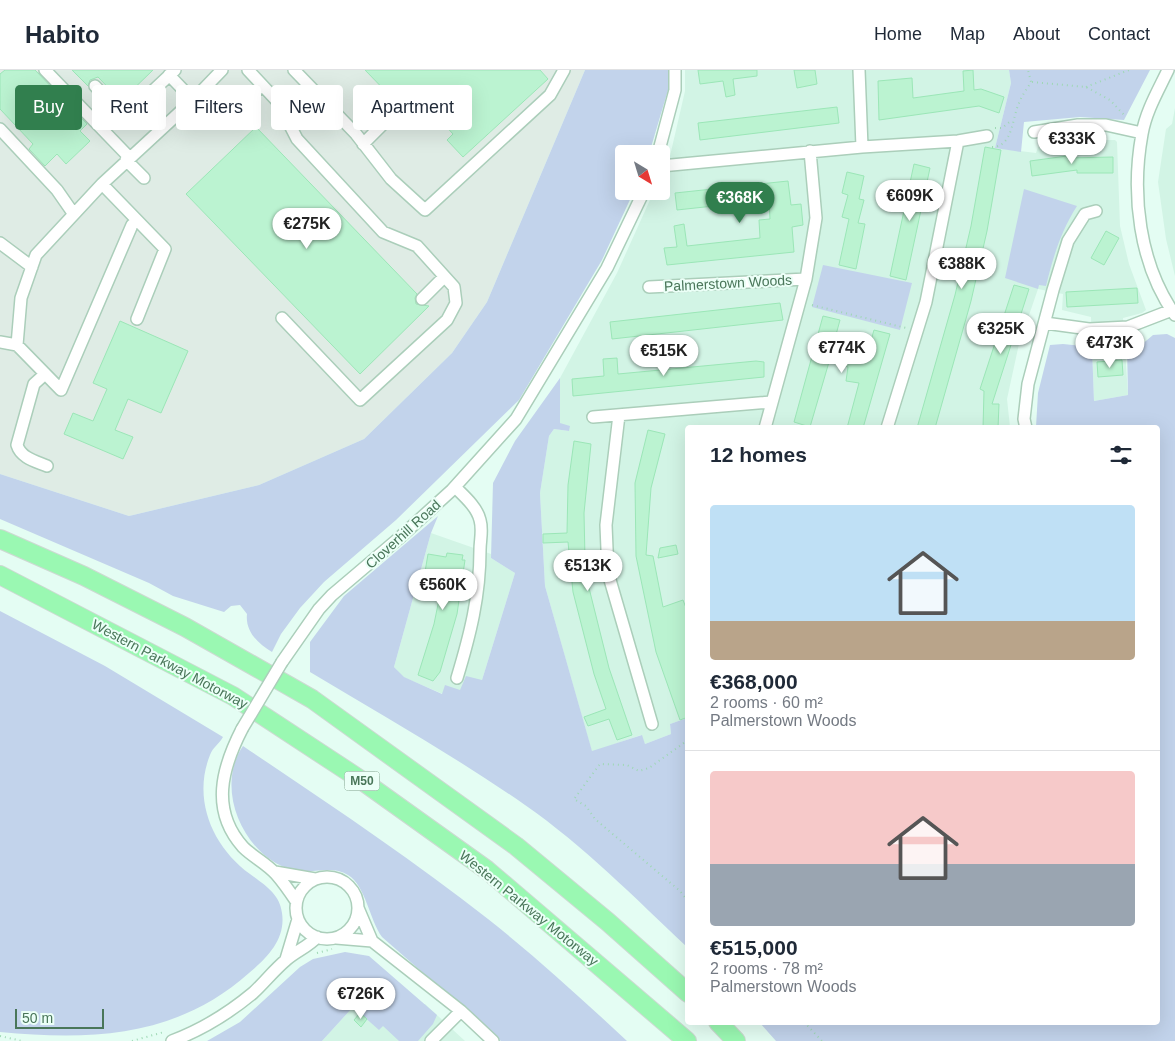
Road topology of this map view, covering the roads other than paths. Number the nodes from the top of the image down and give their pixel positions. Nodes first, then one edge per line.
1 (45, 70) edge
2 (222, 70) edge
3 (248, 70) edge
4 (294, 70) edge
5 (564, 70) edge
6 (675, 70) edge
7 (859, 70) edge
8 (1168, 70) edge
9 (172, 73) edge
10 (159, 85) edge
11 (181, 85) edge
12 (208, 85) edge
13 (262, 85) joint
14 (176, 115) edge
15 (0, 129) edge
16 (378, 130) edge
17 (986, 131) road end
18 (1034, 132) dead end
19 (1142, 133) junction
20 (958, 141) junction
21 (364, 144) junction
22 (660, 145) edge
23 (862, 146) junction
24 (810, 151) junction
25 (128, 158) junction
26 (670, 165) edge
27 (144, 178) dead end
28 (102, 184) junction
29 (640, 200) edge
30 (1096, 211) dead end
31 (73, 213) junction
32 (137, 221) junction
33 (1, 249) edge
34 (32, 267) junction
35 (444, 276) junction
36 (806, 279) junction
37 (649, 288) dead end
38 (422, 298) dead end
39 (1173, 312) edge
40 (282, 318) dead end
41 (137, 319) dead end
42 (1045, 323) junction
43 (0, 342) edge
44 (17, 345) junction
45 (46, 374) junction
46 (772, 402) junction
47 (619, 415) junction
48 (593, 417) dead end
49 (766, 425) edge
50 (889, 425) edge
51 (1025, 425) edge
52 (47, 466) dead end
53 (455, 486) junction
54 (0, 539) edge
55 (0, 575) edge
56 (457, 678) dead end
57 (652, 724) dead end
58 (275, 872) junction
59 (314, 879) junction
60 (296, 901) junction
61 (358, 908) junction
62 (298, 919) junction
63 (317, 938) junction
64 (372, 940) junction
65 (336, 943) junction
66 (286, 959) junction
67 (685, 990) edge
68 (461, 1011) junction
69 (721, 1025) edge
70 (170, 1036) edge
71 (432, 1041) edge
72 (493, 1041) edge
73 (687, 1041) edge
74 (736, 1041) edge

1 - 25 street
2 - 12 street
3 - 13 street
4 - 21 street
5 - 21 street
6 - 22 street
7 - 23 street
8 - 19 street
9 - 10 street
9 - 11 street
13 - 35 street
14 - 25 street
15 - 31 street
16 - 21 street
17 - 20 street
18 - 19 street
19 - 39 street
20 - 23 street
20 - 50 street
23 - 24 street
24 - 26 street
24 - 36 street, Palmerstown Woods
25 - 27 street
25 - 28 street
28 - 31 street
28 - 32 street
29 - 53 street, Cloverhill Road
30 - 42 street
31 - 34 street
32 - 41 street
32 - 45 street
33 - 34 street
34 - 44 street
35 - 38 street
35 - 40 street
36 - 37 street, Palmerstown Woods
36 - 46 street, Palmerstown Woods
39 - 42 street
42 - 51 street
43 - 44 street
44 - 45 street
45 - 52 street
46 - 47 street
46 - 49 street, Palmerstown Woods
47 - 48 street
47 - 57 street
53 - 56 street
53 - 58 street, Cloverhill Road, bridge
54 - 67 highway, M50
55 - 73 highway, Western Parkway Motorway / M50
58 - 59 street
58 - 60 street
59 - 60 street
59 - 61 street
60 - 62 street
61 - 64 street
61 - 65 street
62 - 63 street
62 - 66 street
63 - 65 street
63 - 66 street
64 - 65 street
64 - 68 street
66 - 70 street
68 - 71 street
68 - 72 street
69 - 74 highway

